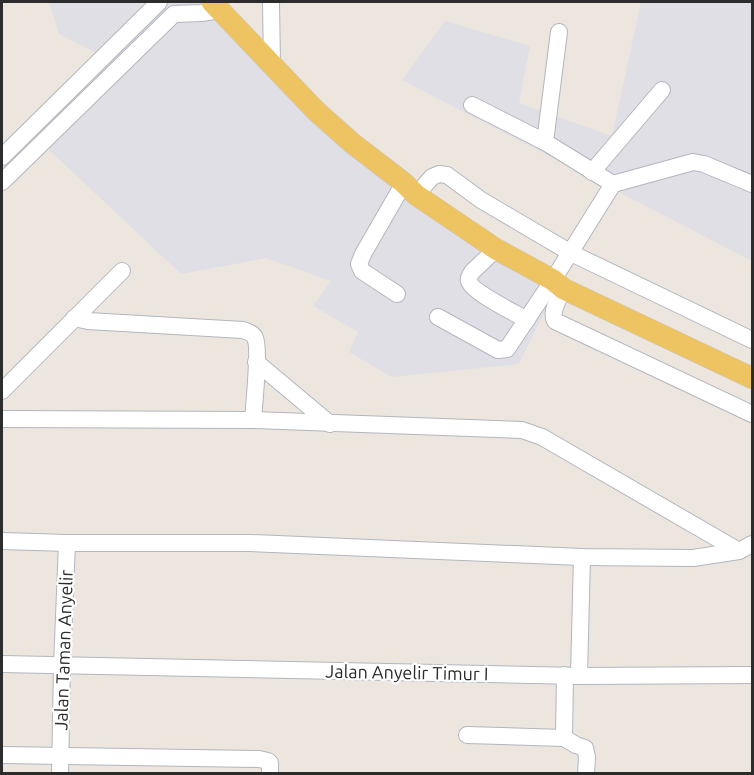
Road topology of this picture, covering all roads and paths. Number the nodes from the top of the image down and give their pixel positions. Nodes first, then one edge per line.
1 (160, 2) edge
2 (271, 2) edge
3 (216, 6) edge
4 (174, 14) junction
5 (559, 32) dead end
6 (272, 64) junction
7 (662, 90) dead end
8 (472, 105) dead end
9 (545, 142) junction
10 (2, 157) edge
11 (592, 172) junction
12 (2, 182) edge
13 (613, 184) junction
14 (753, 184) edge
15 (410, 189) junction
16 (496, 249) junction
17 (571, 253) junction
18 (122, 271) dead end
19 (559, 284) junction
20 (397, 294) dead end
21 (438, 317) dead end
22 (74, 318) junction
23 (527, 320) junction
24 (753, 340) edge
25 (256, 362) junction
26 (753, 378) edge
27 (2, 391) edge
28 (753, 414) edge
29 (2, 419) edge
30 (253, 420) junction
31 (330, 424) junction
32 (2, 541) edge
33 (66, 543) junction
34 (746, 548) edge
35 (582, 557) junction
36 (2, 664) edge
37 (62, 665) junction
38 (753, 675) edge
39 (572, 676) junction
40 (467, 735) dead end
41 (564, 738) junction
42 (2, 754) edge
43 (61, 756) junction
44 (246, 767) edge
45 (269, 767) edge
46 (60, 774) edge
47 (586, 774) edge

1 - 4 street
1 - 10 street
2 - 6 street
3 - 4 street
3 - 6 main road
4 - 12 street
5 - 9 street
6 - 15 main road
7 - 11 street
8 - 9 street
9 - 11 street
11 - 13 street
13 - 14 street
13 - 17 street
15 - 16 main road
15 - 17 street
15 - 20 street
16 - 19 main road
16 - 23 street
17 - 19 street
17 - 24 street
18 - 22 street
19 - 23 street
19 - 26 main road
19 - 28 street
21 - 23 street
22 - 25 street
22 - 27 street
25 - 30 street
25 - 31 street
29 - 30 street
30 - 31 street
31 - 34 street
32 - 33 street
33 - 35 street
33 - 37 street, Jalan Taman Anyelir
34 - 35 street
35 - 39 street
36 - 37 street, Jalan Anyelir Timur I
37 - 39 street, Jalan Anyelir Timur I
37 - 43 street, Jalan Taman Anyelir
38 - 39 street, Jalan Anyelir Timur I
39 - 41 street
40 - 41 street
41 - 47 street
42 - 43 street
43 - 44 street
43 - 46 street, Jalan Taman Anyelir
44 - 45 street

